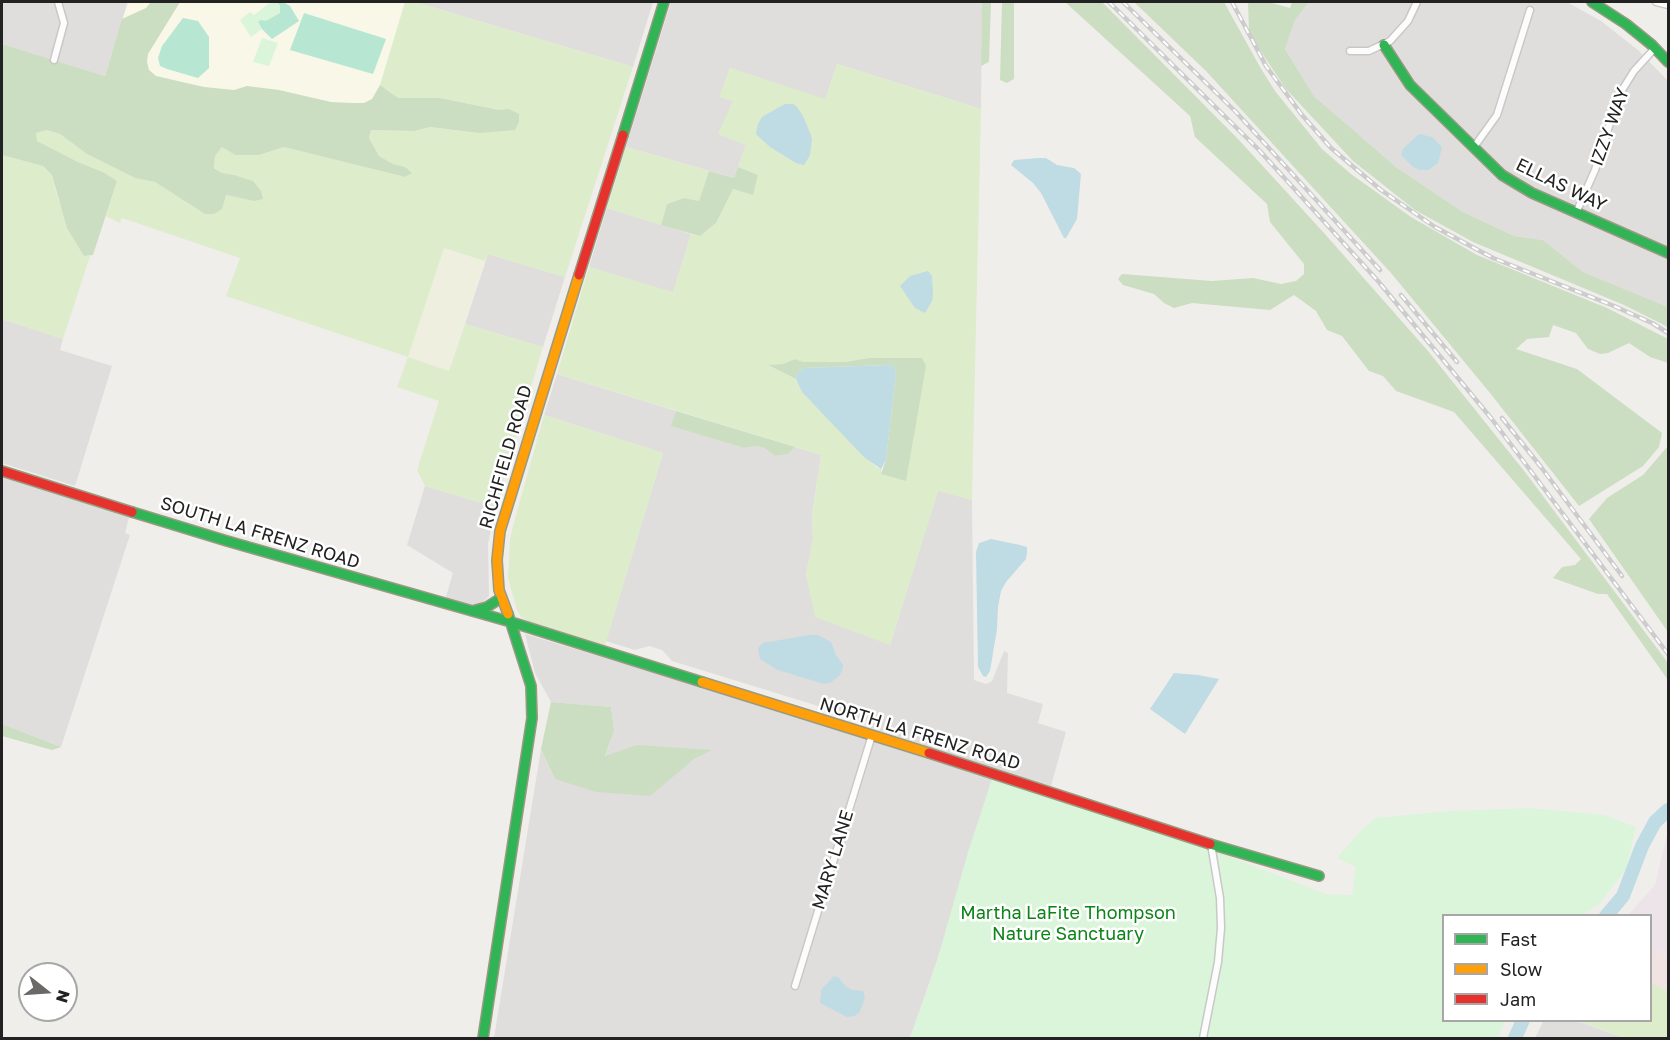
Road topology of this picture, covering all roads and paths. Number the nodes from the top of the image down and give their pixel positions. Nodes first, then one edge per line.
1 (58, 2) edge
2 (664, 2) edge
3 (1417, 2) edge
4 (1592, 2) edge
5 (1656, 2) edge
6 (1668, 5) edge
7 (1530, 9) dead end
8 (1384, 45) junction
9 (1655, 48) junction
10 (1350, 51) dead end
11 (54, 60) dead end
12 (1668, 62) edge
13 (1474, 147) junction
14 (1576, 213) junction
15 (1668, 253) edge
16 (2, 471) edge
17 (501, 598) junction
18 (470, 612) junction
19 (511, 622) junction
20 (872, 735) junction
21 (1211, 844) junction
22 (1319, 876) dead end
23 (795, 986) dead end
24 (483, 1038) edge
25 (1203, 1038) edge

1 - 11 street
2 - 17 street, RICHFIELD ROAD
3 - 8 street
4 - 9 street
5 - 6 street
7 - 13 street
8 - 10 street
8 - 13 street, ELLAS WAY
9 - 12 street
9 - 14 street, IZZY WAY
13 - 14 street, ELLAS WAY
14 - 15 street, ELLAS WAY
16 - 18 street, SOUTH LA FRENZ ROAD
17 - 18 street
17 - 19 street, RICHFIELD ROAD
18 - 19 street, SOUTH LA FRENZ ROAD
19 - 20 street, NORTH LA FRENZ ROAD
19 - 24 street, RICHFIELD ROAD
20 - 21 street, NORTH LA FRENZ ROAD
20 - 23 street, MARY LANE
21 - 22 street, NORTH LA FRENZ ROAD
21 - 25 street

